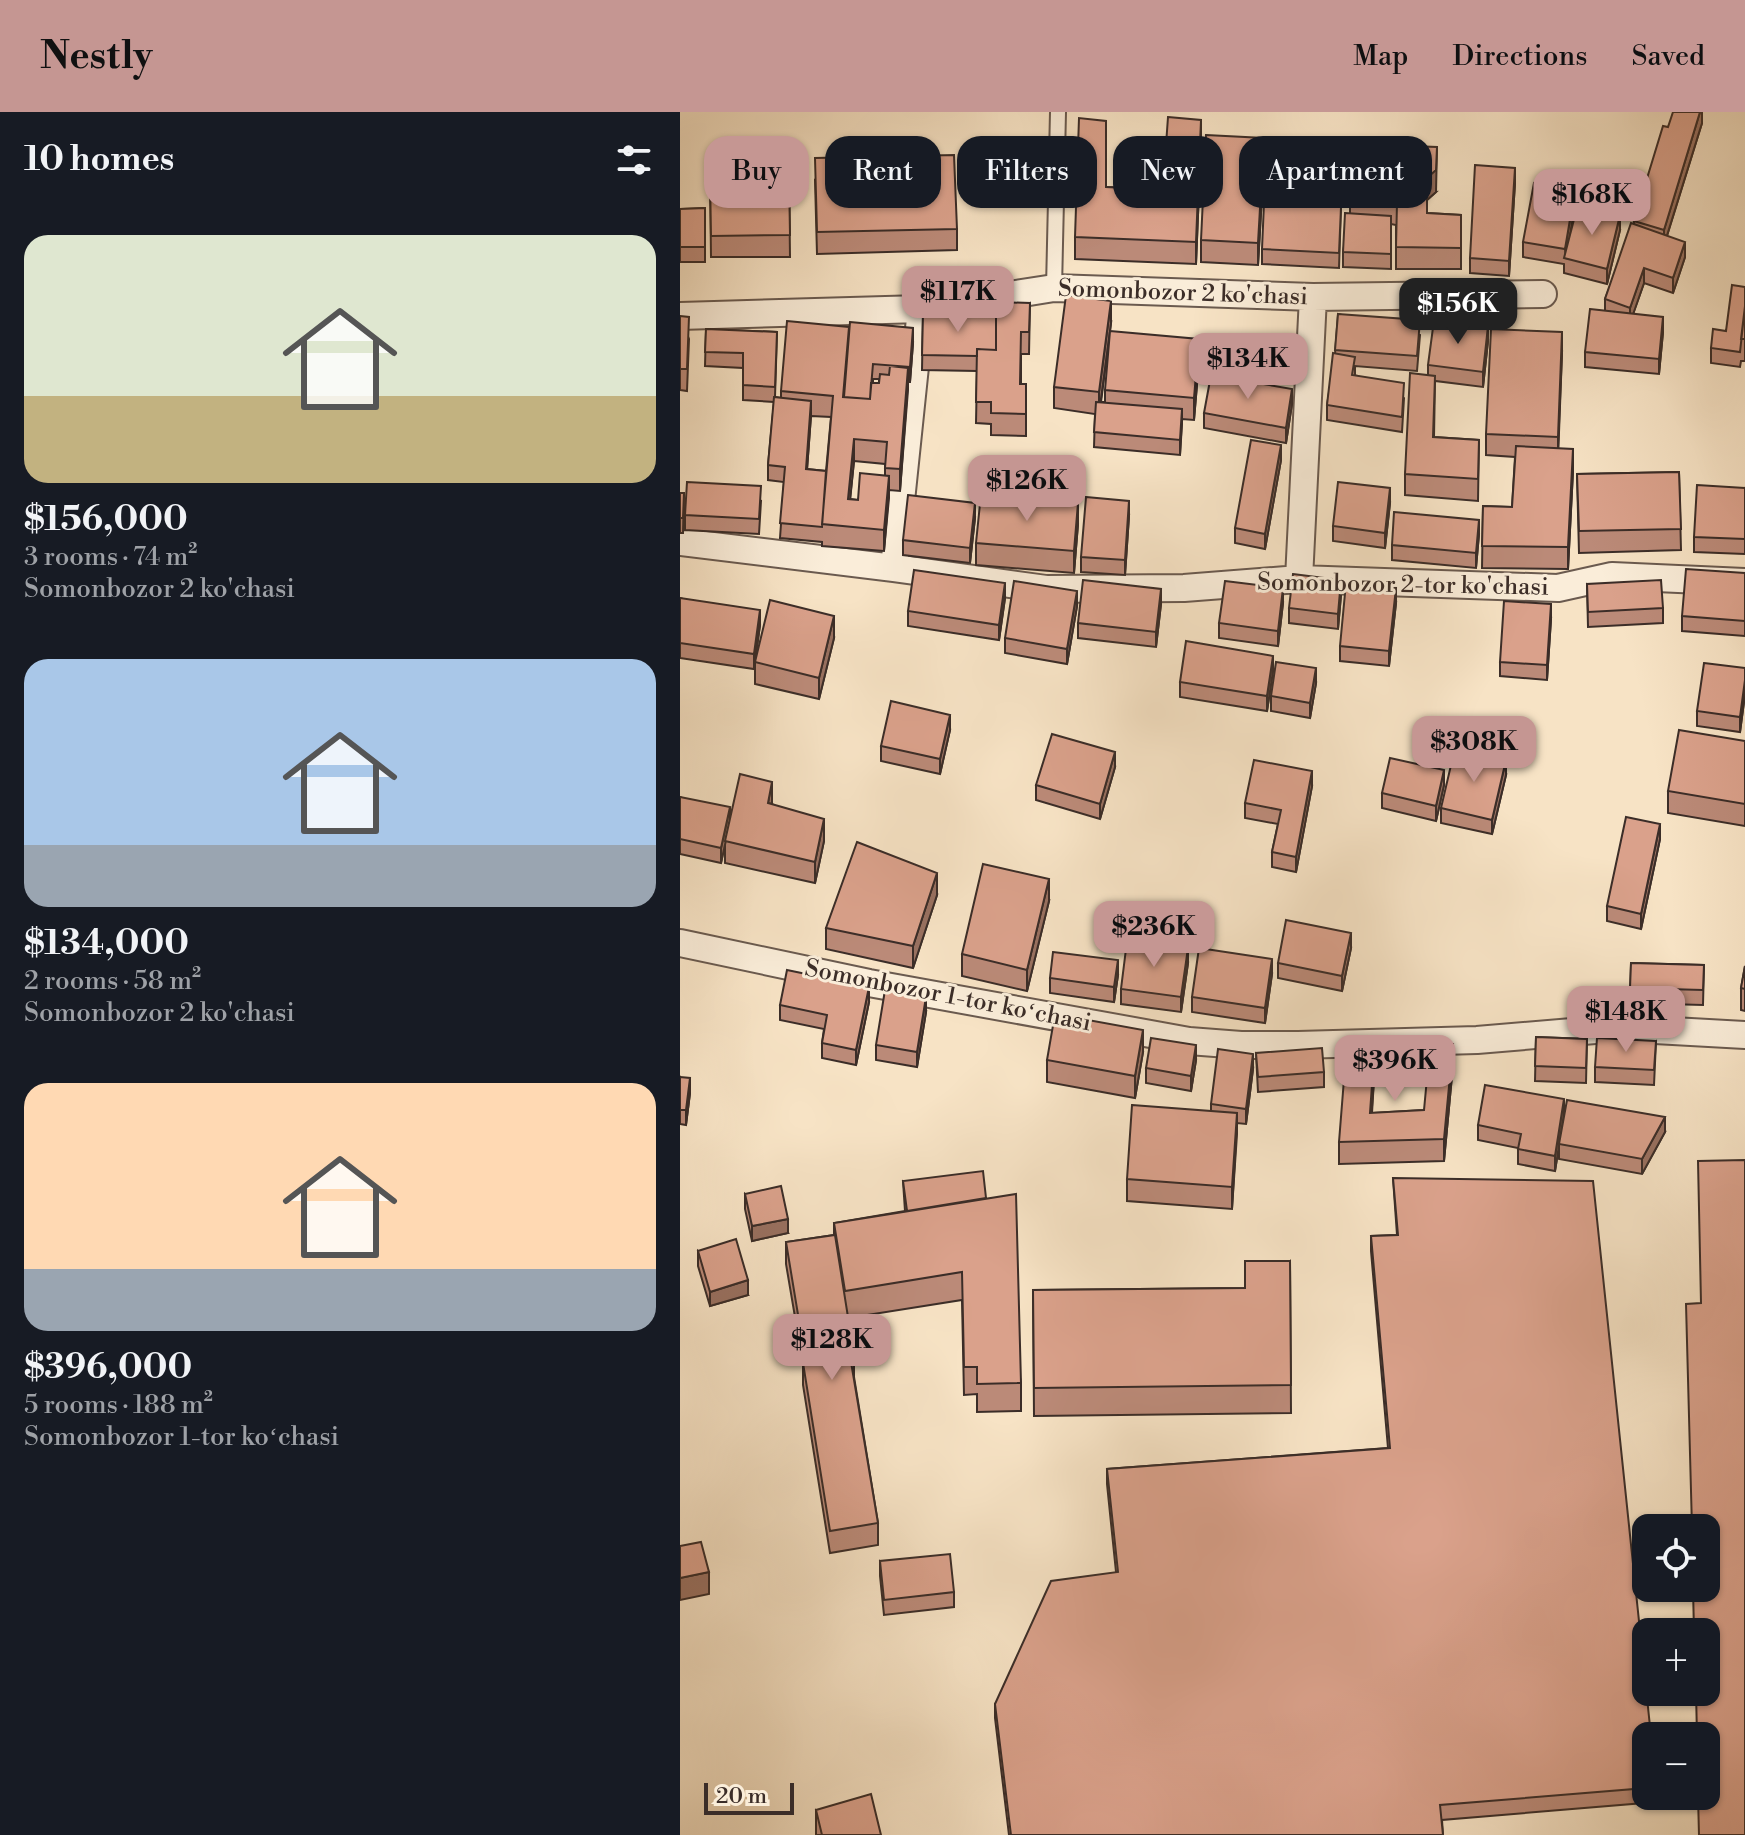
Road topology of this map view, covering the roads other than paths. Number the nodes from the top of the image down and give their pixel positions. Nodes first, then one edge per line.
1 (1058, 112) edge
2 (1054, 288) junction
3 (1543, 294) dead end
4 (1313, 297) junction
5 (921, 309) junction
6 (680, 316) edge
7 (680, 542) edge
8 (894, 568) junction
9 (1299, 579) junction
10 (1745, 582) edge
11 (680, 943) edge
12 (1745, 1035) edge

1 - 2 lane
2 - 4 street, Somonbozor 2 ko'chasi
2 - 5 street, Somonbozor 2 ko'chasi
3 - 4 street, Somonbozor 2 ko'chasi
4 - 9 street
5 - 6 street, Somonbozor 2 ko'chasi
5 - 8 street
7 - 8 street, Somonbozor 2-tor ko'chasi
8 - 9 street, Somonbozor 2-tor ko'chasi
9 - 10 street, Somonbozor 2-tor ko'chasi
11 - 12 street, Somonbozor 1-tor koʻchasi

